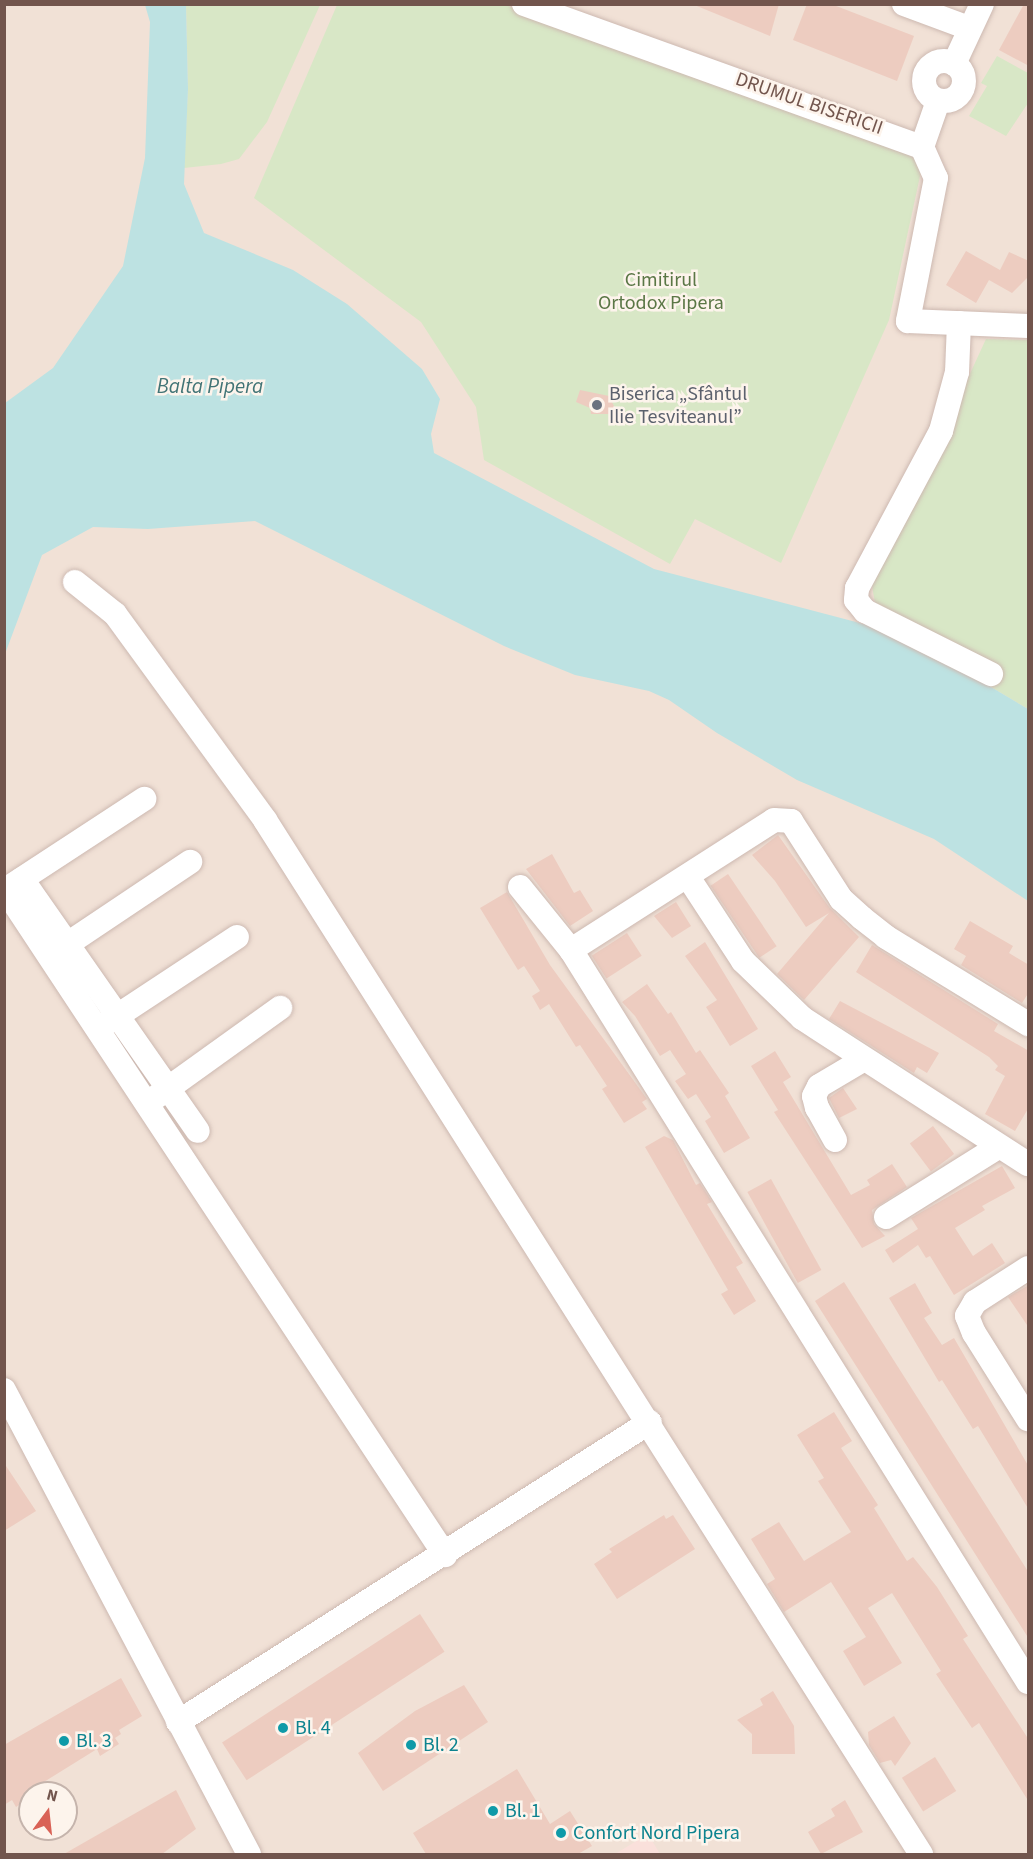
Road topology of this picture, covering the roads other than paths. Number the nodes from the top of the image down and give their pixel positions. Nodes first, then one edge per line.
1 (524, 4) edge
2 (904, 4) edge
3 (982, 4) edge
4 (969, 28) junction
5 (922, 147) junction
6 (959, 323) junction
7 (1029, 326) edge
8 (75, 582) dead end
9 (991, 674) dead end
10 (144, 799) dead end
11 (190, 862) dead end
12 (688, 877) junction
13 (11, 885) edge
14 (520, 887) dead end
15 (237, 937) dead end
16 (58, 950) junction
17 (571, 950) junction
18 (280, 1008) dead end
19 (108, 1022) junction
20 (1029, 1024) edge
21 (862, 1060) junction
22 (168, 1088) junction
23 (147, 1103) junction
24 (198, 1131) dead end
25 (835, 1140) dead end
26 (998, 1147) junction
27 (1029, 1164) edge
28 (886, 1217) dead end
29 (1029, 1268) edge
30 (4, 1390) edge
31 (1029, 1419) edge
32 (650, 1422) junction
33 (445, 1556) junction
34 (1029, 1682) edge
35 (178, 1722) junction
36 (249, 1854) edge
37 (921, 1854) edge

1 - 5 street, DRUMUL BISERICII
2 - 4 street
3 - 4 street
4 - 5 street
5 - 6 street
6 - 7 street
6 - 9 street
8 - 32 street
10 - 13 street
11 - 16 street
12 - 17 street
12 - 20 street
12 - 21 street
13 - 16 street
14 - 17 street
15 - 19 street
16 - 19 street
17 - 34 street
18 - 22 street
19 - 22 street
19 - 23 street
21 - 25 street
21 - 26 street
22 - 23 street
22 - 24 street
23 - 33 street
26 - 27 street
26 - 28 street
29 - 31 street
30 - 35 street
32 - 33 street
32 - 37 street
33 - 35 street
35 - 36 street

